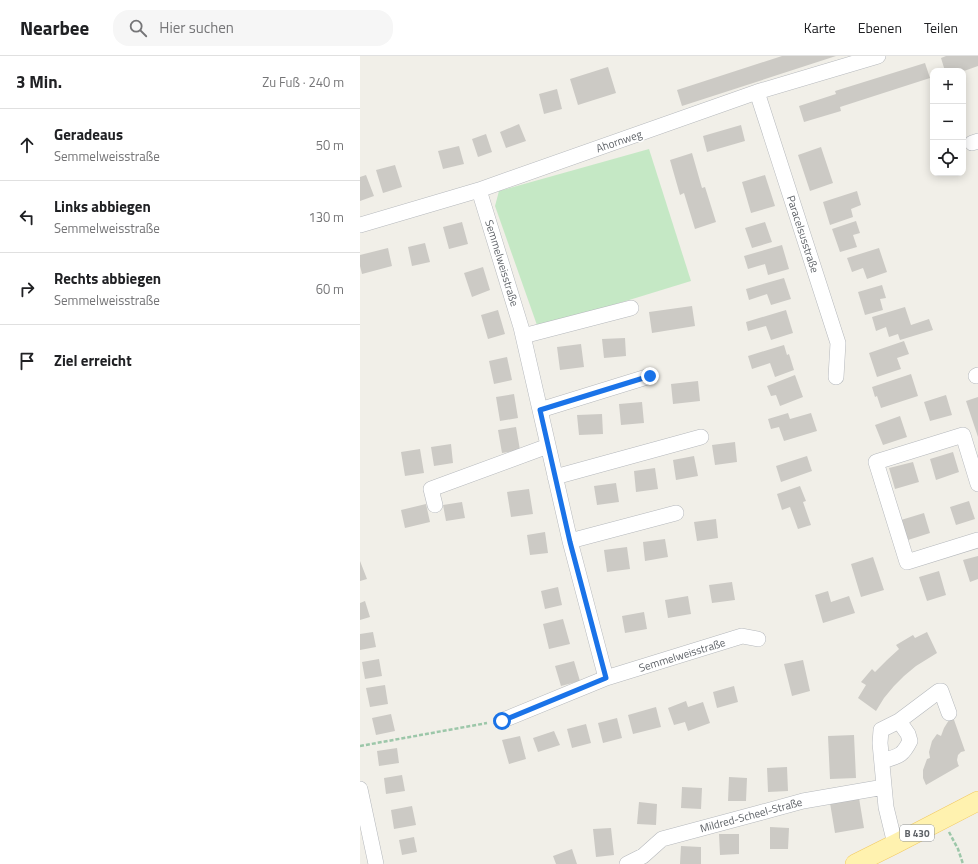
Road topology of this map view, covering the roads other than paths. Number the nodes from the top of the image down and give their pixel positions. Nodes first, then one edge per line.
1 (878, 56) edge
2 (757, 92) junction
3 (479, 190) junction
4 (360, 225) edge
5 (631, 308) dead end
6 (523, 336) junction
7 (650, 376) dead end
8 (836, 377) dead end
9 (540, 410) junction
10 (701, 437) dead end
11 (548, 446) junction
12 (976, 468) edge
13 (555, 477) junction
14 (978, 484) edge
15 (435, 505) dead end
16 (676, 513) dead end
17 (978, 540) edge
18 (570, 542) junction
19 (758, 639) dead end
20 (606, 678) junction
21 (949, 713) dead end
22 (502, 721) road end
23 (899, 721) junction
24 (882, 761) junction
25 (884, 787) junction
26 (360, 789) edge
27 (978, 801) edge
28 (895, 844) junction
29 (376, 864) edge
30 (627, 864) edge
31 (855, 864) edge

1 - 2 street, Ahornweg
2 - 3 street, Ahornweg
2 - 8 street, Paracelsusstraße
3 - 4 street, Ahornweg
3 - 6 street, Semmelweisstraße
5 - 6 street
6 - 9 street, Semmelweisstraße
7 - 9 street
9 - 11 street, Semmelweisstraße
10 - 13 street
11 - 13 street, Semmelweisstraße
11 - 15 street
12 - 14 street
12 - 17 street
13 - 18 street, Semmelweisstraße
16 - 18 street
18 - 20 street, Semmelweisstraße
19 - 20 street, Semmelweisstraße
20 - 22 street, Semmelweisstraße
21 - 23 street
23 - 24 street
23 - 24 street
24 - 25 street
25 - 28 street
25 - 30 street, Mildred-Scheel-Straße
26 - 29 street
27 - 28 main road, B 430
28 - 31 main road, B 430

